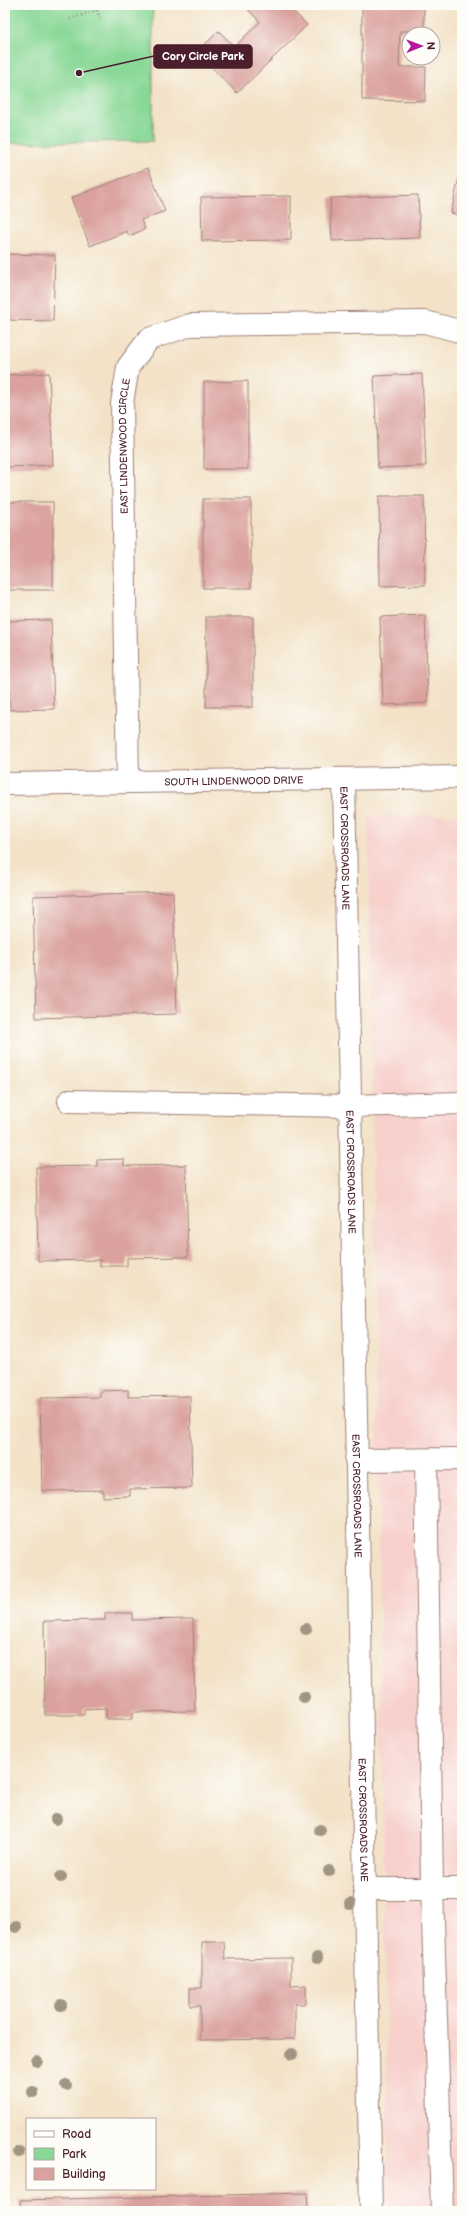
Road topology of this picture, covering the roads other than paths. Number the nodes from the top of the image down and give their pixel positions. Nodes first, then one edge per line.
1 (462, 333) edge
2 (462, 777) edge
3 (344, 780) junction
4 (128, 782) junction
5 (5, 784) edge
6 (69, 1101) dead end
7 (462, 1103) edge
8 (350, 1106) junction
9 (462, 1459) edge
10 (356, 1460) junction
11 (426, 1460) junction
12 (364, 1888) junction
13 (432, 1888) junction
14 (462, 1888) edge
15 (371, 2211) edge
16 (442, 2211) edge

1 - 4 street, EAST LINDENWOOD CIRCLE
2 - 3 street, SOUTH LINDENWOOD DRIVE
3 - 4 street, SOUTH LINDENWOOD DRIVE
3 - 8 street, EAST CROSSROADS LANE
4 - 5 street, SOUTH LINDENWOOD DRIVE
6 - 8 street
7 - 8 street
8 - 10 street, EAST CROSSROADS LANE
9 - 11 street
10 - 11 street
10 - 12 street, EAST CROSSROADS LANE
11 - 13 street
12 - 13 street
12 - 15 street, EAST CROSSROADS LANE
13 - 14 street
13 - 16 street

